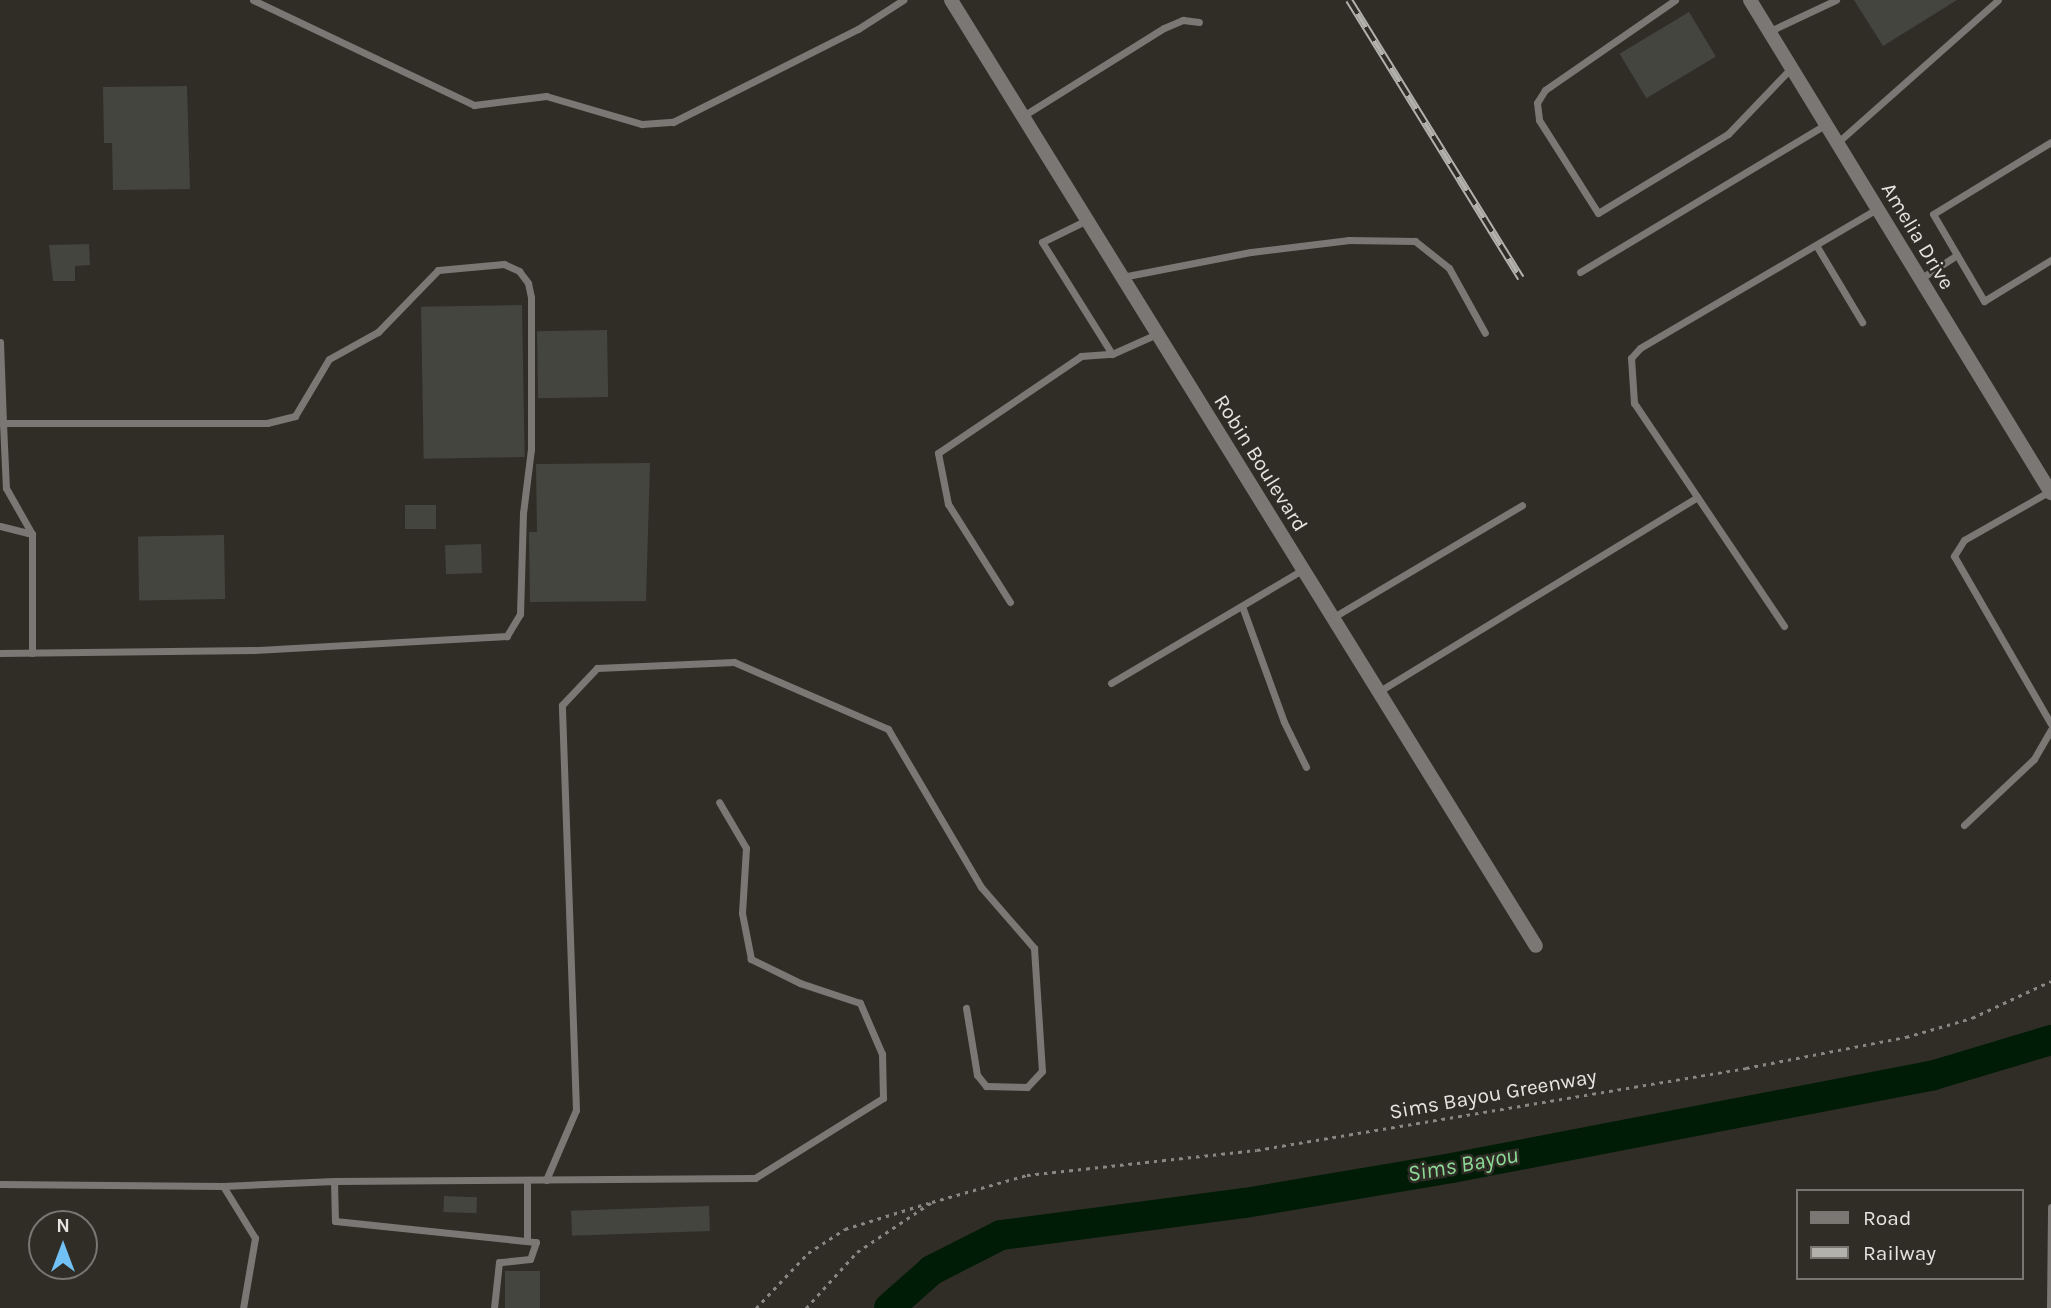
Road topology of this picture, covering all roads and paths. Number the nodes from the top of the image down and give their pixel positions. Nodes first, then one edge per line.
1 (253, 0) edge
2 (903, 0) edge
3 (951, 0) edge
4 (1675, 0) edge
5 (1750, 0) edge
6 (1836, 0) edge
7 (1998, 0) edge
8 (1199, 22) dead end
9 (1769, 31) junction
10 (1791, 68) junction
11 (1023, 116) junction
12 (1826, 124) junction
13 (1837, 142) junction
14 (2051, 142) edge
15 (1877, 209) junction
16 (1087, 220) junction
17 (1816, 245) junction
18 (1957, 255) junction
19 (2051, 260) edge
20 (1580, 272) dead end
21 (1122, 277) junction
22 (1920, 279) junction
23 (1862, 322) dead end
24 (1485, 333) dead end
25 (1157, 334) junction
26 (0, 342) edge
27 (1112, 354) junction
28 (0, 397) edge
29 (4, 423) junction
30 (2049, 487) edge
31 (1698, 497) junction
32 (1522, 505) dead end
33 (0, 526) edge
34 (32, 534) junction
35 (1302, 570) junction
36 (1010, 602) dead end
37 (1242, 606) junction
38 (1332, 618) junction
39 (1784, 626) dead end
40 (0, 653) edge
41 (32, 653) junction
42 (1111, 684) dead end
43 (1377, 692) junction
44 (2051, 726) edge
45 (1306, 766) dead end
46 (719, 802) dead end
47 (1965, 825) dead end
48 (1536, 946) dead end
49 (2051, 981) edge
50 (966, 1008) dead end
51 (527, 1180) junction
52 (546, 1180) junction
53 (334, 1181) junction
54 (0, 1184) edge
55 (223, 1186) junction
56 (932, 1202) junction
57 (2051, 1207) edge
58 (527, 1241) junction
59 (2050, 1265) edge
60 (243, 1308) edge
61 (494, 1308) edge
62 (756, 1308) edge
63 (806, 1308) edge
64 (2050, 1308) edge

1 - 2 lane
3 - 11 street, Robin Boulevard
4 - 10 lane
5 - 9 street, Amelia Drive
6 - 9 lane
7 - 13 lane
8 - 11 lane
9 - 10 street, Amelia Drive
10 - 12 street, Amelia Drive
11 - 16 street, Robin Boulevard
12 - 13 street, Amelia Drive
12 - 20 lane
13 - 15 street, Amelia Drive
14 - 18 lane
15 - 17 lane
15 - 22 street, Amelia Drive
16 - 21 street, Robin Boulevard
16 - 27 lane
17 - 23 lane
17 - 31 lane
18 - 19 lane
18 - 22 lane
21 - 24 lane
21 - 25 street, Robin Boulevard
22 - 30 street, Amelia Drive
25 - 27 lane
25 - 35 street, Robin Boulevard
26 - 28 lane
27 - 36 lane
28 - 29 lane
29 - 34 lane
29 - 41 lane
30 - 44 lane
31 - 39 lane
31 - 43 lane
32 - 38 lane
33 - 34 lane
34 - 41 lane
35 - 37 lane
35 - 38 street, Robin Boulevard
37 - 42 lane
37 - 45 lane
38 - 43 street, Robin Boulevard
40 - 41 lane
43 - 48 street, Robin Boulevard
44 - 47 lane
46 - 52 lane
49 - 56 path, Sims Bayou Greenway
50 - 52 lane
51 - 52 lane
51 - 53 lane
51 - 58 lane
53 - 55 lane
53 - 58 lane
54 - 55 lane
55 - 60 lane
56 - 62 path, Sims Bayou Greenway
56 - 63 path, Sims Bayou Greenway
57 - 59 lane
58 - 61 lane
59 - 64 lane

